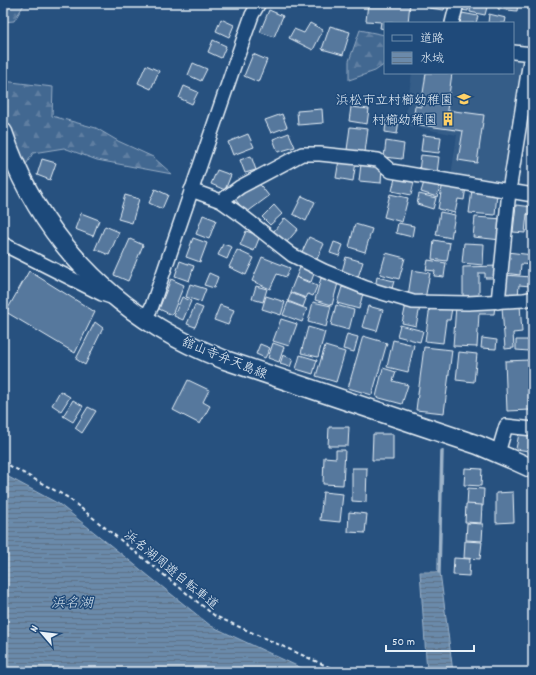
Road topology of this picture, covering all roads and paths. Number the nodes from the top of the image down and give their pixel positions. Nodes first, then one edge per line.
1 (259, 3) edge
2 (457, 3) edge
3 (452, 22) edge
4 (514, 52) edge
5 (532, 54) edge
6 (3, 132) edge
7 (190, 190) junction
8 (509, 191) junction
9 (533, 195) edge
10 (221, 202) junction
11 (3, 244) edge
12 (117, 298) junction
13 (533, 298) edge
14 (498, 302) junction
15 (145, 319) junction
16 (533, 429) edge
17 (498, 453) junction
18 (3, 462) edge
19 (533, 469) edge
20 (340, 672) edge

1 - 7 street
2 - 3 street
4 - 5 street
5 - 8 street
6 - 12 main road, 舘山寺弁天島線
7 - 10 street
7 - 15 street
8 - 9 street
8 - 10 street
8 - 14 street
10 - 14 street
11 - 12 street
12 - 15 main road, 舘山寺弁天島線
13 - 14 street
15 - 17 main road, 舘山寺弁天島線
16 - 17 street
17 - 19 main road, 舘山寺弁天島線
18 - 20 path, 浜名湖周遊自転車道

